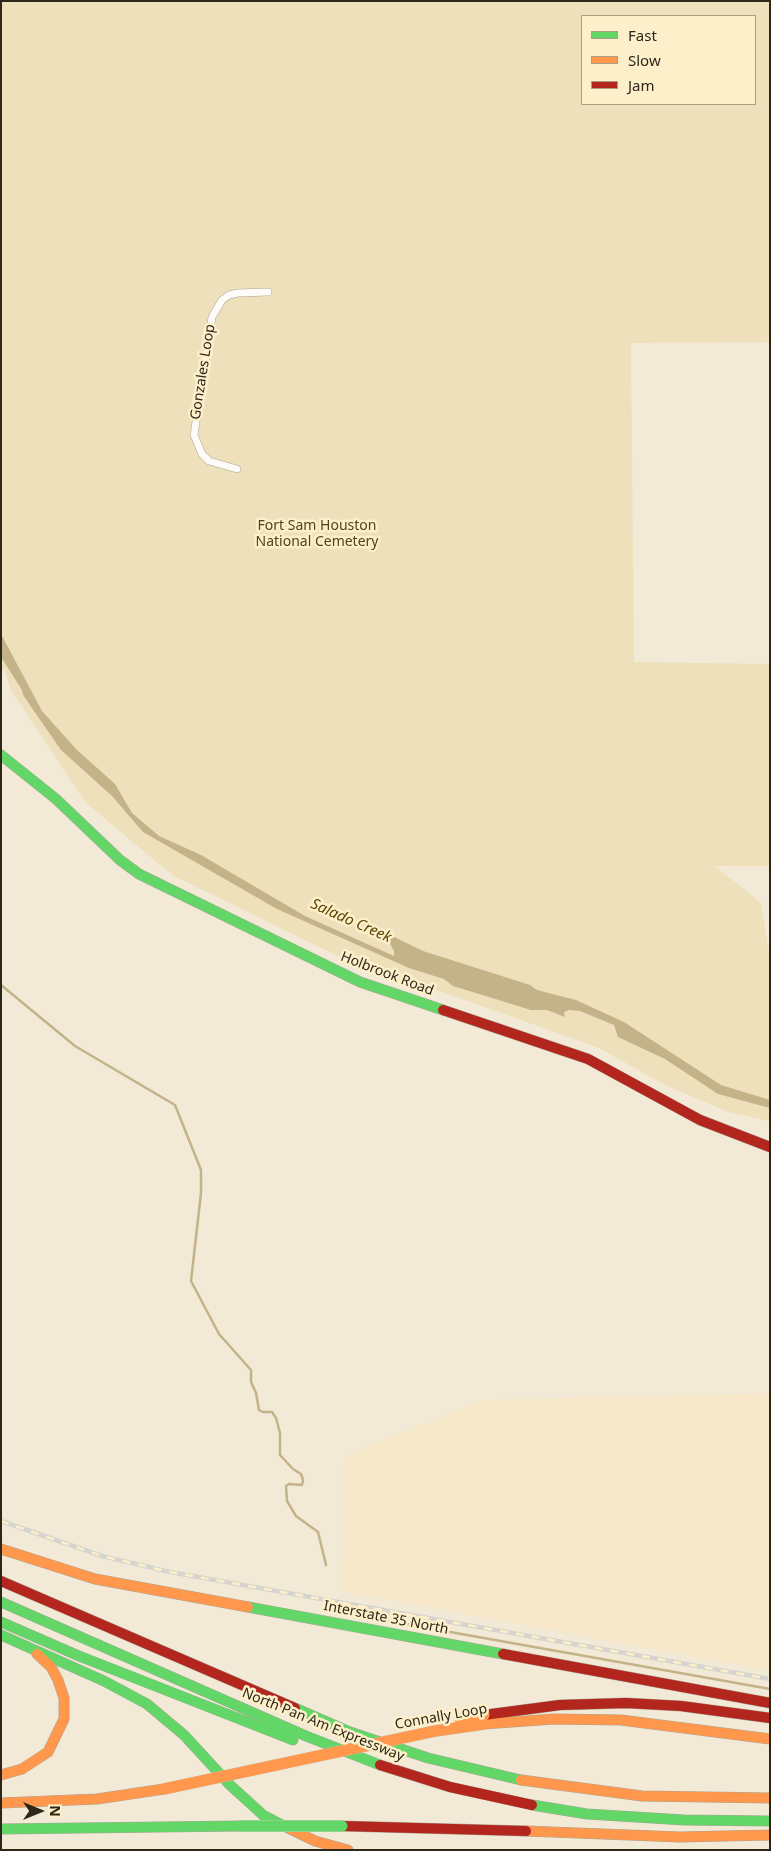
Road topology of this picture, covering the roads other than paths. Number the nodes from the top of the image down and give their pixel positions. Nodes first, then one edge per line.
1 (268, 292) dead end
2 (237, 469) dead end
3 (1, 755) edge
4 (770, 1147) edge
5 (1, 1548) edge
6 (1, 1581) edge
7 (1, 1602) edge
8 (1, 1622) edge
9 (1, 1635) edge
10 (31, 1648) junction
11 (770, 1703) edge
12 (770, 1718) edge
13 (484, 1719) junction
14 (770, 1739) edge
15 (1, 1775) edge
16 (450, 1787) junction
17 (770, 1798) edge
18 (1, 1803) edge
19 (770, 1821) edge
20 (1, 1828) edge
21 (770, 1835) edge
22 (348, 1850) edge

1 - 2 street, Gonzales Loop
3 - 4 main road, Holbrook Road
5 - 11 main road, Interstate 35 North
6 - 17 main road, North Pan Am Expressway
7 - 16 main road, North Pan Am Expressway
8 - 16 main road
9 - 10 main road
10 - 15 main road
10 - 22 main road
12 - 13 main road
13 - 14 main road, Connally Loop
13 - 18 main road, Connally Loop, bridge
16 - 19 main road, North Pan Am Expressway
20 - 21 main road, bridge

